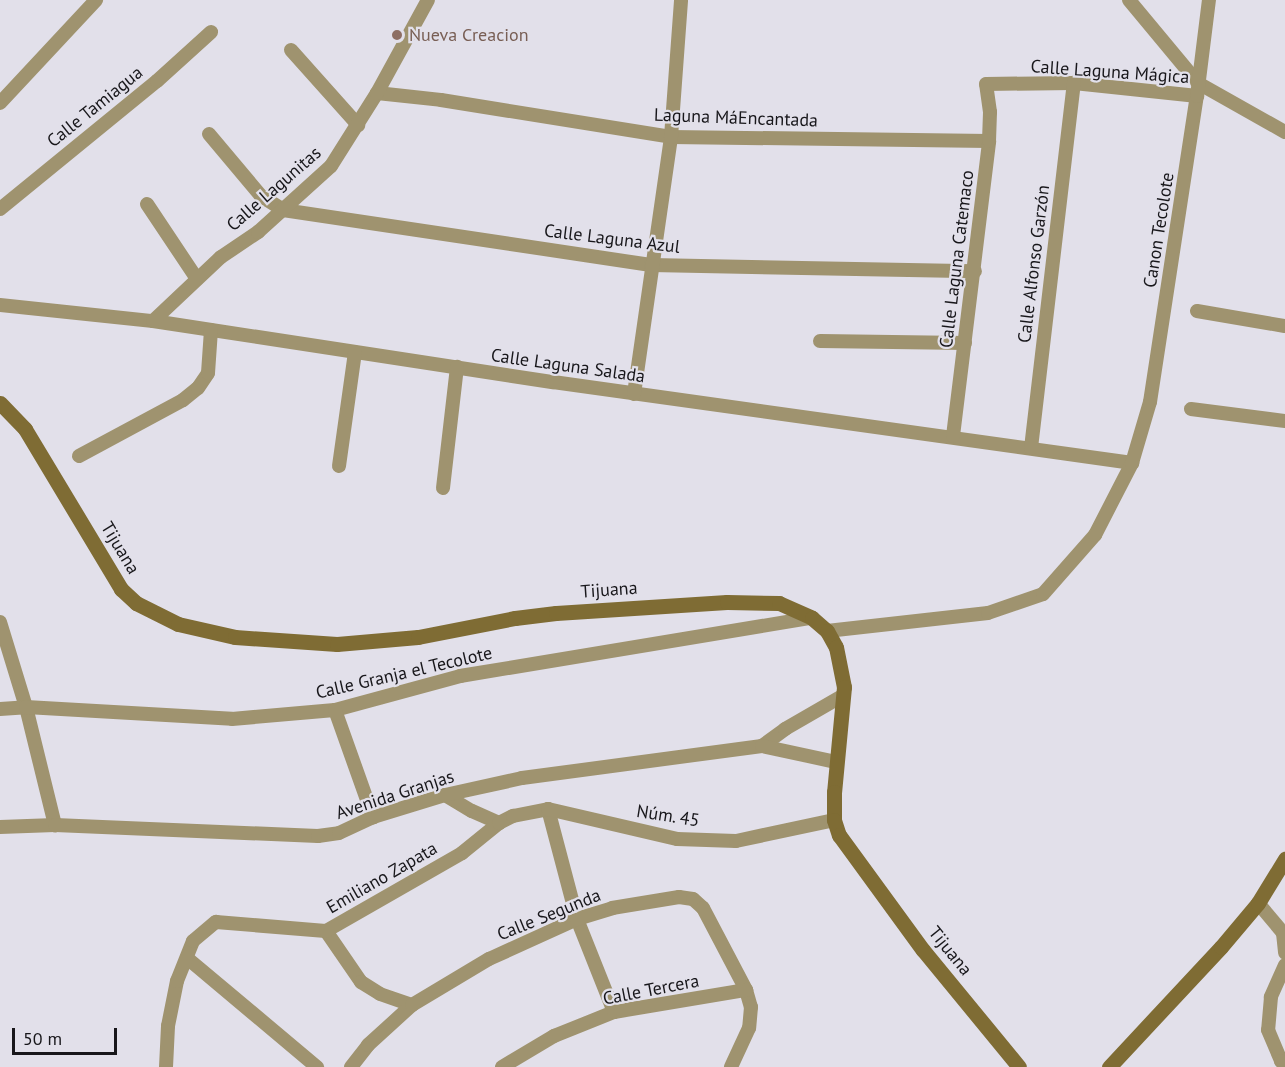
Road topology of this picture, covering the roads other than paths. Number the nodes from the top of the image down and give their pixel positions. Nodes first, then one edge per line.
1 (96, 0) edge
2 (428, 0) edge
3 (681, 0) edge
4 (1129, 0) edge
5 (1209, 0) edge
6 (211, 32) dead end
7 (291, 50) dead end
8 (1074, 84) junction
9 (985, 86) joint
10 (1198, 90) junction
11 (377, 93) junction
12 (0, 103) edge
13 (358, 125) junction
14 (1285, 132) edge
15 (208, 134) dead end
16 (671, 137) junction
17 (989, 141) junction
18 (147, 204) dead end
19 (0, 209) edge
20 (283, 210) junction
21 (651, 265) junction
22 (975, 271) junction
23 (196, 279) junction
24 (0, 304) edge
25 (1197, 311) dead end
26 (153, 321) junction
27 (1285, 326) edge
28 (211, 330) junction
29 (820, 342) dead end
30 (965, 343) junction
31 (355, 352) junction
32 (458, 367) junction
33 (634, 394) junction
34 (0, 402) edge
35 (1191, 409) dead end
36 (1285, 422) edge
37 (953, 436) junction
38 (1031, 448) junction
39 (79, 456) dead end
40 (1132, 463) junction
41 (339, 466) dead end
42 (444, 488) dead end
43 (813, 618) junction
44 (0, 622) edge
45 (827, 631) junction
46 (844, 694) junction
47 (26, 707) junction
48 (0, 709) edge
49 (335, 710) junction
50 (762, 746) junction
51 (836, 762) junction
52 (445, 795) junction
53 (548, 809) junction
54 (373, 817) junction
55 (834, 820) junction
56 (499, 823) junction
57 (56, 825) junction
58 (0, 827) edge
59 (1285, 859) edge
60 (1258, 903) junction
61 (577, 919) junction
62 (326, 931) junction
63 (1285, 953) edge
64 (186, 958) junction
65 (1285, 965) edge
66 (746, 990) junction
67 (412, 1005) junction
68 (614, 1012) junction
69 (1285, 1065) edge
70 (166, 1067) edge
71 (317, 1067) edge
72 (351, 1067) edge
73 (502, 1067) edge
74 (731, 1067) edge
75 (1019, 1067) edge
76 (1109, 1067) edge

1 - 12 street
2 - 11 street, Calle Lagunitas
3 - 16 street
4 - 10 street
5 - 10 street, Canon Tecolote
6 - 19 street, Calle Tamiagua
7 - 13 street
8 - 9 street, Calle Laguna Mágica
8 - 10 street, Calle Laguna Mágica
8 - 38 street, Calle Alfonso Garzón
9 - 17 street, Calle Laguna Catemaco
10 - 14 street
10 - 40 street, Canon Tecolote
11 - 13 street, Calle Lagunitas
11 - 16 street, Laguna MáEncantada
13 - 20 street, Calle Lagunitas
15 - 20 street
16 - 17 street, Laguna MáEncantada
16 - 21 street
17 - 22 street, Calle Laguna Catemaco
18 - 23 street
20 - 21 street, Calle Laguna Azul
20 - 23 street, Calle Lagunitas
21 - 22 street, Calle Laguna Azul
21 - 33 street
22 - 30 street, Calle Laguna Catemaco
23 - 26 street, Calle Lagunitas
24 - 26 street, Calle Laguna Salada
25 - 27 street
26 - 28 street, Calle Laguna Salada
28 - 31 street, Calle Laguna Salada
28 - 39 street
29 - 30 street
30 - 37 street, Calle Laguna Catemaco
31 - 32 street, Calle Laguna Salada
31 - 41 street
32 - 33 street, Calle Laguna Salada
32 - 42 street
33 - 37 street, Calle Laguna Salada
34 - 43 street, Tijuana
35 - 36 street
37 - 38 street, Calle Laguna Salada
38 - 40 street, Calle Laguna Salada
40 - 45 street
43 - 45 street, Tijuana
43 - 49 street, Calle Granja el Tecolote
44 - 47 street
45 - 46 street, Tijuana
46 - 50 street, Avenida Granjas
46 - 51 street, Tijuana
47 - 48 street, Calle Granja el Tecolote
47 - 49 street, Calle Granja el Tecolote
47 - 57 street
49 - 54 street
50 - 51 street, Avenida Granjas
50 - 52 street, Avenida Granjas
51 - 55 street, Tijuana
52 - 54 street, Avenida Granjas
52 - 56 street
53 - 55 street, Núm. 45
53 - 56 street, Núm. 45
53 - 61 street
54 - 57 street, Avenida Granjas
55 - 75 street, Tijuana
56 - 62 street, Emiliano Zapata
57 - 58 street, Avenida Granjas
59 - 60 street
60 - 63 street
60 - 76 street
61 - 66 street, Calle Segunda
61 - 67 street, Calle Segunda
61 - 68 street
62 - 64 street, Emiliano Zapata
62 - 67 street
64 - 70 street, Emiliano Zapata
64 - 71 street
65 - 69 street
66 - 68 street, Calle Tercera
66 - 74 street
67 - 72 street, Calle Segunda
68 - 73 street, Calle Tercera

